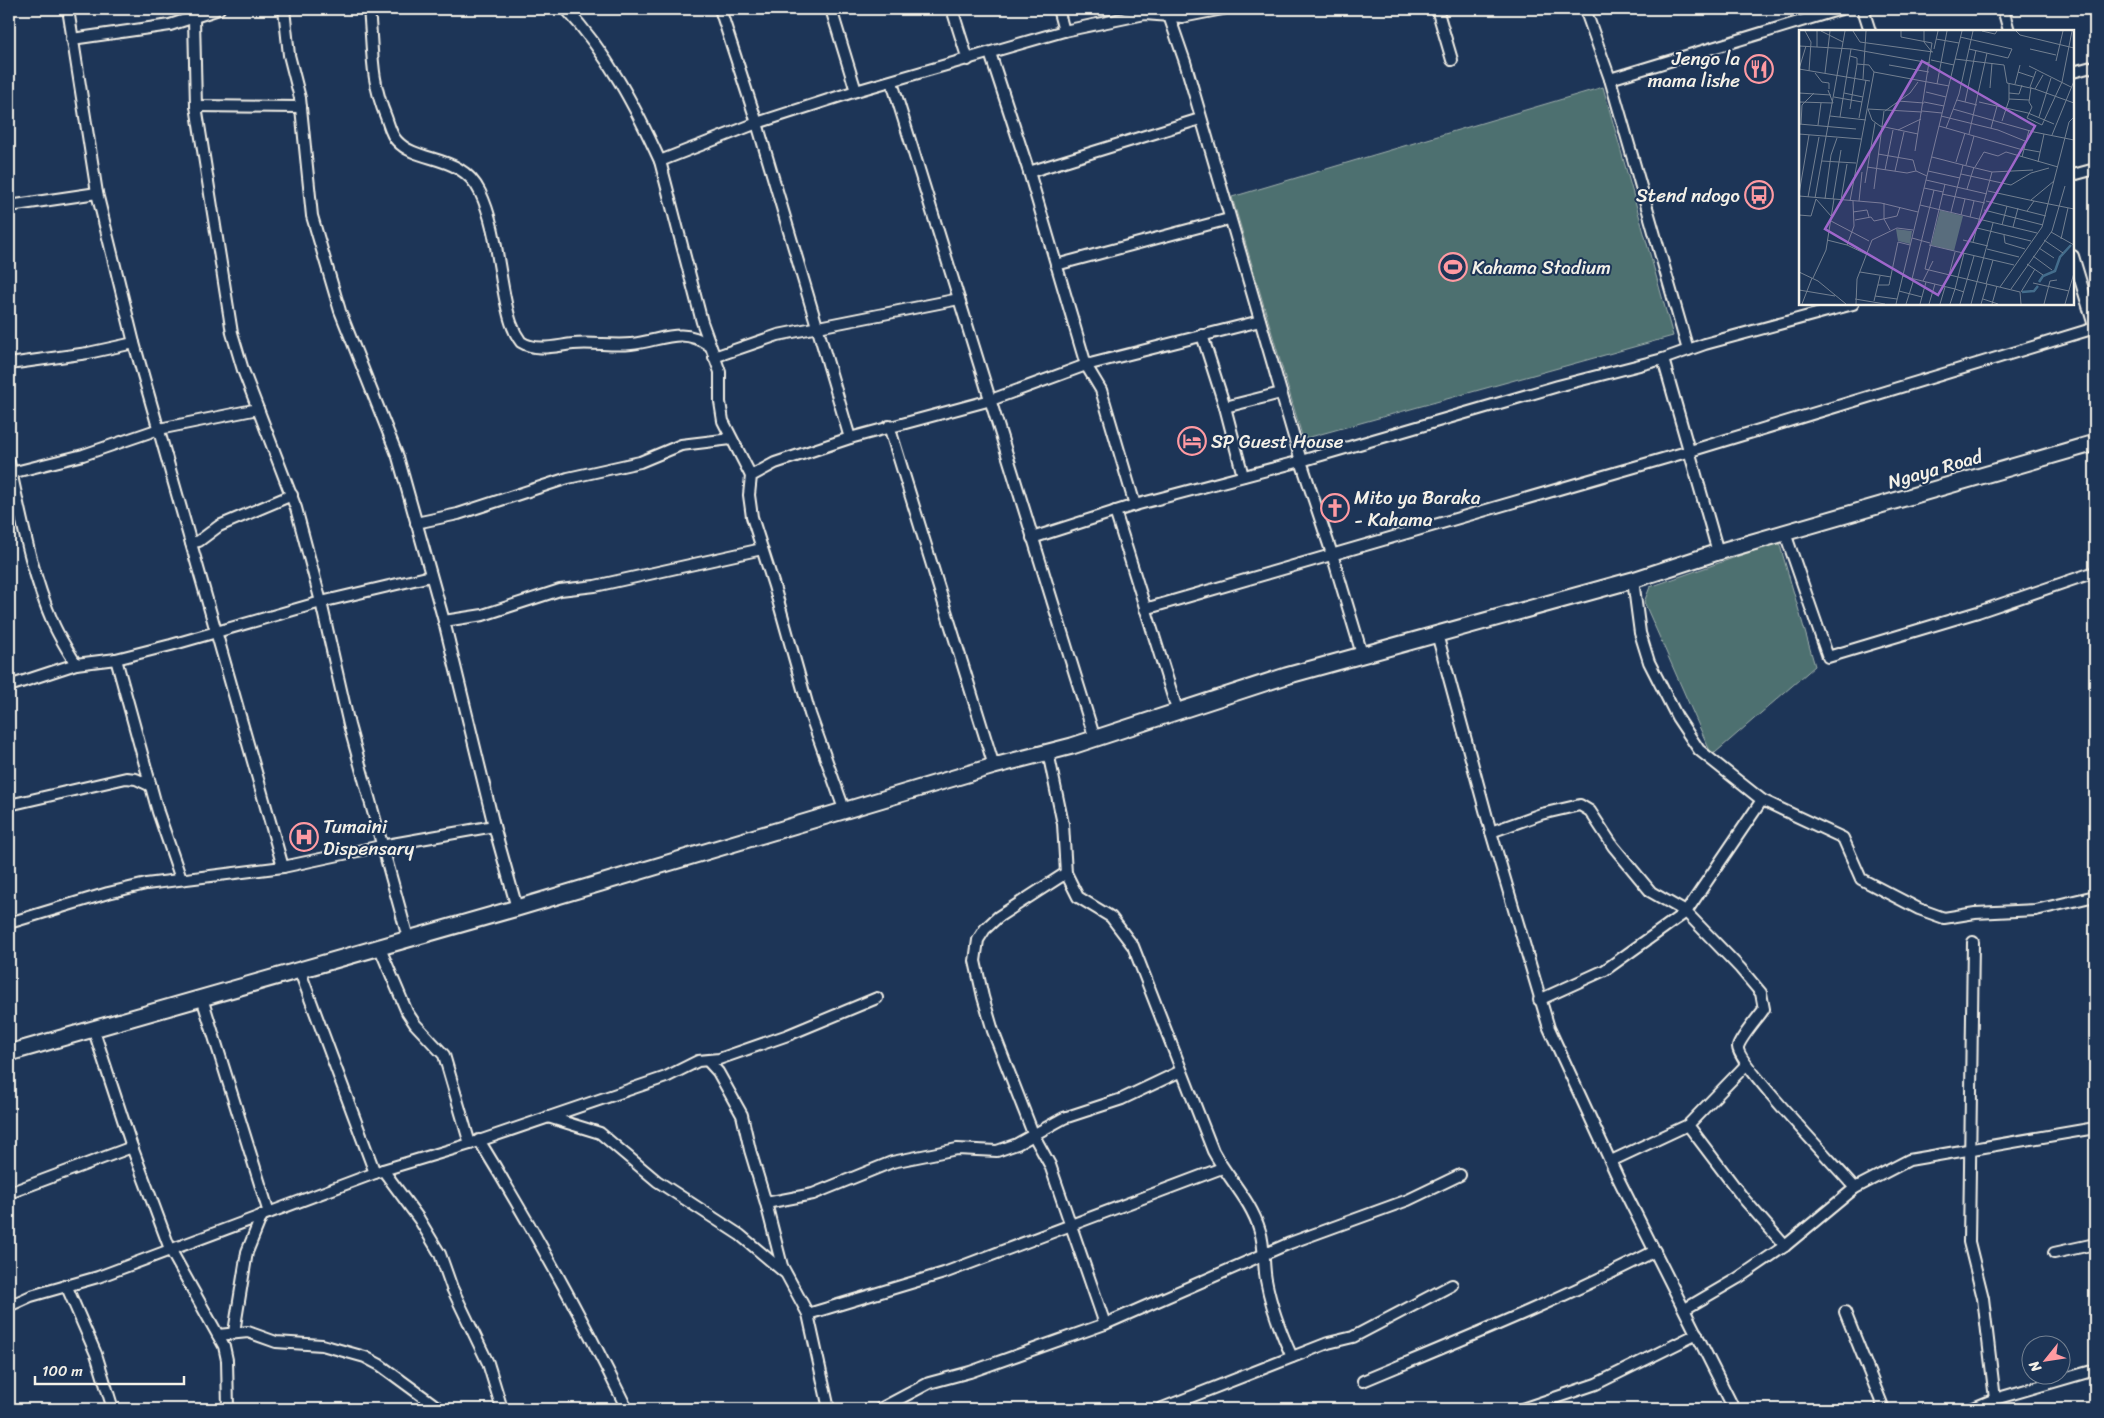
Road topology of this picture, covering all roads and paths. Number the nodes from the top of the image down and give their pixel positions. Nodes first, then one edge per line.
1 (68, 9) edge
2 (219, 9) edge
3 (284, 9) edge
4 (369, 9) edge
5 (566, 9) edge
6 (720, 9) edge
7 (831, 9) edge
8 (952, 9) edge
9 (1058, 9) edge
10 (1223, 9) edge
11 (1437, 9) edge
12 (1586, 9) edge
13 (1841, 9) edge
14 (1863, 9) edge
15 (2003, 9) edge
16 (1168, 11) edge
17 (194, 19) junction
18 (1870, 30) edge
19 (2009, 30) edge
20 (1064, 31) junction
21 (72, 39) junction
22 (990, 53) junction
23 (968, 60) junction
24 (1452, 60) dead end
25 (2095, 66) edge
26 (2074, 72) edge
27 (1610, 78) junction
28 (892, 82) junction
29 (856, 91) junction
30 (196, 106) junction
31 (300, 107) junction
32 (1200, 119) junction
33 (757, 123) junction
34 (660, 161) junction
35 (2095, 170) edge
36 (1029, 172) junction
37 (2074, 175) edge
38 (97, 193) junction
39 (9, 206) edge
40 (1229, 219) junction
41 (2074, 259) edge
42 (1056, 266) junction
43 (959, 299) junction
44 (1849, 305) edge
45 (2093, 312) edge
46 (1260, 321) junction
47 (818, 327) junction
48 (2095, 329) edge
49 (1202, 335) junction
50 (134, 343) junction
51 (709, 345) junction
52 (1688, 350) junction
53 (714, 358) junction
54 (1663, 359) junction
55 (9, 364) edge
56 (1086, 365) junction
57 (1281, 393) junction
58 (991, 400) junction
59 (1225, 408) junction
60 (258, 409) junction
61 (888, 426) junction
62 (159, 429) junction
63 (850, 438) junction
64 (731, 439) junction
65 (2095, 443) edge
66 (1690, 451) junction
67 (1301, 461) junction
68 (9, 462) edge
69 (11, 473) junction
70 (751, 476) junction
71 (1243, 476) junction
72 (292, 495) junction
73 (1135, 505) junction
74 (1115, 511) junction
75 (416, 523) junction
76 (1785, 533) junction
77 (1032, 538) junction
78 (191, 543) junction
79 (762, 549) junction
80 (1718, 552) junction
81 (1332, 554) junction
82 (2095, 572) edge
83 (430, 576) junction
84 (1633, 580) junction
85 (321, 602) junction
86 (1145, 609) junction
87 (444, 621) junction
88 (217, 631) junction
89 (1437, 634) junction
90 (1362, 654) junction
91 (116, 659) junction
92 (76, 664) junction
93 (9, 686) edge
94 (1178, 713) junction
95 (1095, 739) junction
96 (1048, 752) junction
97 (994, 766) junction
98 (152, 786) junction
99 (1762, 800) junction
100 (9, 805) edge
101 (844, 809) junction
102 (494, 826) junction
103 (1491, 832) junction
104 (381, 846) junction
105 (284, 867) junction
106 (1066, 873) junction
107 (181, 879) junction
108 (2095, 896) edge
109 (517, 908) junction
110 (1686, 912) junction
111 (9, 923) edge
112 (408, 938) junction
113 (1973, 942) dead end
114 (379, 946) junction
115 (299, 969) junction
116 (202, 998) junction
117 (877, 998) dead end
118 (1539, 1000) junction
119 (93, 1028) junction
120 (9, 1053) edge
121 (708, 1060) junction
122 (1746, 1065) junction
123 (1181, 1071) junction
124 (548, 1117) junction
125 (1688, 1125) junction
126 (2095, 1128) edge
127 (1034, 1136) junction
128 (474, 1142) junction
129 (132, 1147) junction
130 (1970, 1149) junction
131 (1611, 1161) junction
132 (1222, 1168) junction
133 (379, 1171) junction
134 (1460, 1176) dead end
135 (1855, 1188) junction
136 (9, 1193) edge
137 (766, 1203) junction
138 (266, 1214) junction
139 (1070, 1224) junction
140 (2095, 1244) edge
141 (1785, 1246) junction
142 (170, 1250) junction
143 (1655, 1251) junction
144 (2054, 1253) dead end
145 (1265, 1254) junction
146 (785, 1273) junction
147 (66, 1285) junction
148 (1452, 1285) dead end
149 (9, 1306) edge
150 (1685, 1309) junction
151 (1845, 1312) dead end
152 (808, 1314) junction
153 (1105, 1324) junction
154 (234, 1332) junction
155 (1697, 1334) junction
156 (218, 1335) junction
157 (1292, 1357) junction
158 (2095, 1370) edge
159 (1363, 1381) dead end
160 (1994, 1399) junction
161 (112, 1409) edge
162 (228, 1409) edge
163 (440, 1409) edge
164 (502, 1409) edge
165 (627, 1409) edge
166 (829, 1409) edge
167 (880, 1409) edge
168 (1160, 1409) edge
169 (1522, 1409) edge
170 (1734, 1409) edge
171 (1884, 1409) edge
172 (1971, 1409) edge

1 - 21 street
2 - 17 street
3 - 31 street
4 - 51 street
5 - 34 street
6 - 33 street
7 - 29 street
8 - 23 street
9 - 20 street
10 - 16 street
11 - 24 street
12 - 27 street
13 - 27 street
14 - 18 street
15 - 19 street
16 - 20 street
16 - 32 street
17 - 21 street
17 - 30 street
20 - 22 street
21 - 38 street
22 - 23 street
22 - 36 street
23 - 28 street
25 - 26 street
27 - 52 street
28 - 29 street
28 - 43 street
29 - 33 street
30 - 31 street
30 - 60 street
31 - 75 street
32 - 36 street
32 - 40 street
33 - 34 street
33 - 47 street
34 - 51 street
35 - 37 street
36 - 42 street
38 - 39 street
38 - 50 street
40 - 42 street
40 - 46 street
41 - 45 street
42 - 56 street
43 - 47 street
43 - 58 street
44 - 52 street
45 - 48 street
46 - 49 street
46 - 57 street
47 - 53 street
47 - 63 street
48 - 66 street
49 - 56 street
49 - 59 street
50 - 55 street
50 - 62 street
51 - 53 street
52 - 54 street
53 - 64 street
54 - 66 street
54 - 67 street
56 - 58 street
56 - 73 street
57 - 59 street
57 - 67 street
58 - 61 street
58 - 77 street
59 - 71 street
60 - 62 street
60 - 72 street
61 - 63 street
61 - 97 street
62 - 69 street
62 - 78 street
63 - 70 street
64 - 70 street
64 - 75 street
65 - 76 street, Ngaya Road
66 - 80 street
66 - 81 street
67 - 71 street
67 - 81 street
68 - 69 street
69 - 92 street
70 - 79 street
71 - 73 street
72 - 78 street
72 - 85 street
73 - 74 street
74 - 77 street
74 - 86 street
75 - 83 street
76 - 80 street, Ngaya Road
76 - 82 street
77 - 95 street
78 - 88 street
79 - 87 street
79 - 101 street
80 - 84 street, Ngaya Road
81 - 86 street
81 - 90 street
83 - 85 street
83 - 87 street
84 - 89 street, Ngaya Road
84 - 99 street
85 - 88 street
85 - 104 street
86 - 94 street
87 - 102 street
88 - 91 street
88 - 105 street
89 - 90 street, Ngaya Road
89 - 103 street
90 - 94 street, Ngaya Road
91 - 92 street
91 - 98 street
92 - 93 street
94 - 95 street, Ngaya Road
95 - 96 street, Ngaya Road
96 - 97 street, Ngaya Road
96 - 106 street
97 - 101 street, Ngaya Road
98 - 100 street
98 - 107 street
99 - 108 street
99 - 110 street
101 - 109 street, Ngaya Road
102 - 104 street
102 - 109 street
103 - 110 street
103 - 118 street
104 - 105 street
104 - 112 street
105 - 107 street
106 - 123 street
106 - 127 street
107 - 111 street
109 - 112 street, Ngaya Road
110 - 118 street
110 - 122 street
112 - 114 street, Ngaya Road
113 - 130 street
114 - 115 street, Ngaya Road
114 - 128 street
115 - 116 street, Ngaya Road
115 - 133 street
116 - 119 street, Ngaya Road
116 - 138 street
117 - 121 street
118 - 131 street
119 - 120 street, Ngaya Road
119 - 129 street
121 - 124 street
121 - 137 street
122 - 125 street
122 - 135 street
123 - 127 street
123 - 132 street
124 - 128 street
124 - 146 street
125 - 131 street
125 - 141 street
126 - 130 street
127 - 137 street
127 - 139 street
128 - 133 street
128 - 165 street
129 - 136 street
129 - 142 street
130 - 135 street
130 - 160 street
131 - 143 street
132 - 139 street
132 - 145 street
133 - 138 street
133 - 164 street
134 - 145 street
135 - 141 street
137 - 146 street
138 - 142 street
138 - 154 street
139 - 152 street
139 - 153 street
140 - 144 street
141 - 150 street
142 - 147 street
142 - 156 street
143 - 150 street
143 - 159 street
145 - 153 street
145 - 157 street
146 - 152 street
147 - 149 street
147 - 161 street
148 - 157 street
150 - 155 street
151 - 171 street
152 - 166 street
153 - 167 street
154 - 156 street
154 - 163 street
155 - 169 street
155 - 170 street
156 - 162 street
157 - 168 street
158 - 160 street
160 - 172 street

